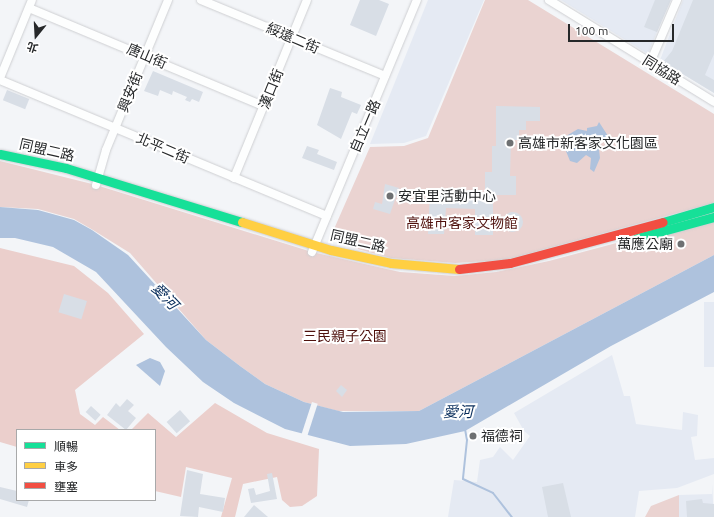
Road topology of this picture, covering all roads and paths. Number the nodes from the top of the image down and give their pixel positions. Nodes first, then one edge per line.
1 (32, 0) edge
2 (168, 0) edge
3 (202, 0) edge
4 (307, 0) edge
5 (417, 0) edge
6 (549, 0) edge
7 (677, 0) edge
8 (29, 8) junction
9 (292, 38) junction
10 (146, 55) junction
11 (650, 63) junction
12 (385, 76) junction
13 (0, 79) edge
14 (714, 102) edge
15 (263, 106) junction
16 (116, 128) junction
17 (0, 154) edge
18 (0, 161) edge
19 (234, 178) junction
20 (97, 181) junction
21 (714, 207) edge
22 (327, 216) junction
23 (714, 216) edge
24 (313, 249) junction

1 - 8 street
2 - 10 street, 興安街
3 - 9 street, 綏遠二街
4 - 9 street, 漢口街
5 - 12 street, 自立一路
6 - 11 street, 同協路
7 - 11 street
8 - 10 street, 唐山街
8 - 13 street
9 - 12 street, 綏遠二街
9 - 15 street, 漢口街
10 - 15 street, 唐山街
10 - 16 street, 興安街
11 - 14 street, 同協路
12 - 22 street, 自立一路
13 - 16 street, 北平二街
15 - 19 street, 漢口街
16 - 19 street, 北平二街
16 - 20 street, 興安街
17 - 20 street, 同盟二路
18 - 20 street, 同盟二路
19 - 22 street, 北平二街
20 - 24 street, 同盟二路
21 - 24 street, 同盟二路
22 - 24 street, 自立一路
23 - 24 street, 同盟二路

